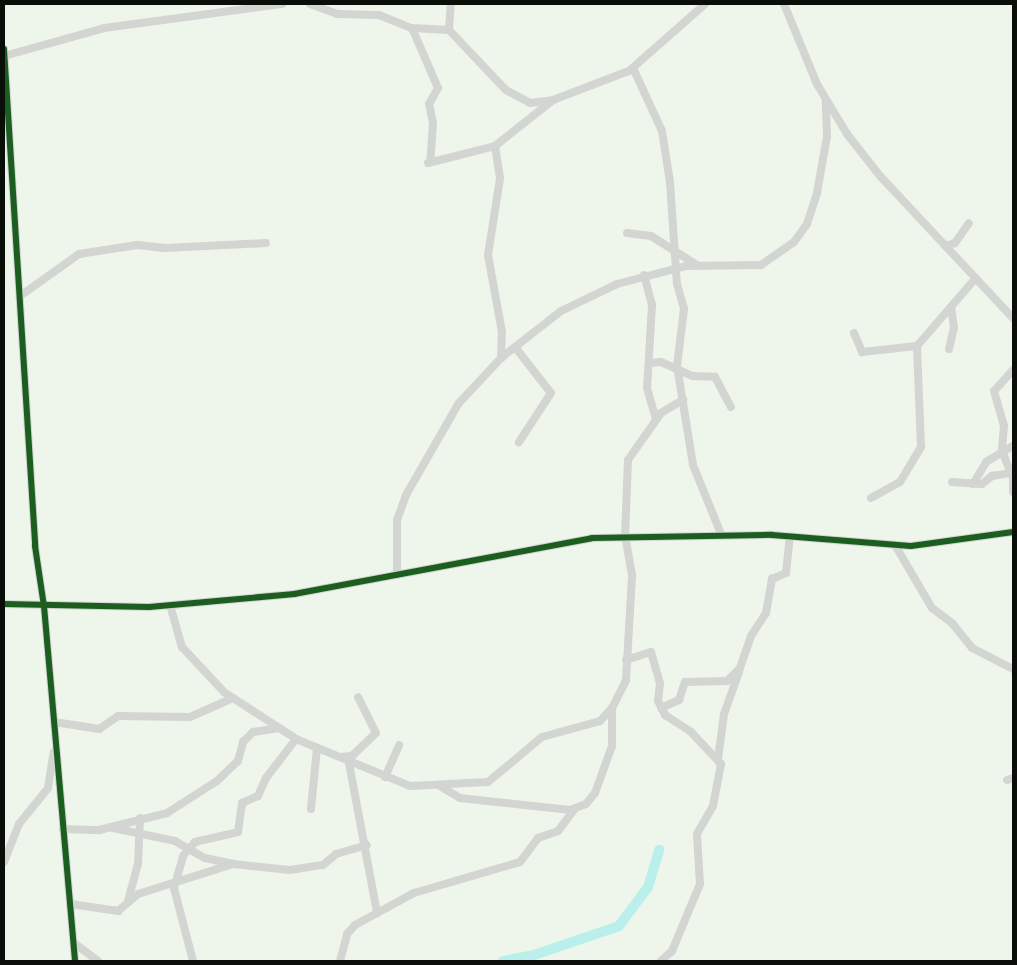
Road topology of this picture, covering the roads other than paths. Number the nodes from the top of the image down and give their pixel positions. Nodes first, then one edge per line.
1 (282, 4) edge
2 (310, 4) edge
3 (451, 4) edge
4 (705, 4) edge
5 (784, 4) edge
6 (412, 28) junction
7 (449, 30) junction
8 (4, 49) edge
9 (4, 56) edge
10 (634, 68) junction
11 (554, 100) junction
12 (826, 101) junction
13 (496, 146) junction
14 (969, 223) dead end
15 (627, 232) dead end
16 (266, 242) dead end
17 (946, 246) junction
18 (672, 248) junction
19 (697, 265) junction
20 (676, 269) junction
21 (644, 275) junction
22 (976, 278) junction
23 (20, 296) junction
24 (951, 307) junction
25 (1013, 318) edge
26 (854, 333) dead end
27 (917, 346) junction
28 (515, 347) junction
29 (949, 349) dead end
30 (501, 358) junction
31 (650, 363) junction
32 (1013, 370) edge
33 (680, 371) junction
34 (683, 400) junction
35 (731, 407) dead end
36 (656, 419) junction
37 (519, 442) dead end
38 (1013, 446) edge
39 (1002, 451) junction
40 (1013, 477) edge
41 (952, 482) dead end
42 (973, 484) junction
43 (1013, 492) edge
44 (871, 498) dead end
45 (1013, 532) edge
46 (720, 534) junction
47 (625, 536) junction
48 (790, 537) junction
49 (895, 545) junction
50 (396, 575) junction
51 (4, 604) edge
52 (170, 605) junction
53 (44, 606) junction
54 (626, 660) junction
55 (740, 668) junction
56 (1013, 669) edge
57 (358, 697) dead end
58 (233, 698) junction
59 (612, 708) junction
60 (661, 708) junction
61 (54, 722) junction
62 (278, 728) junction
63 (296, 739) junction
64 (400, 745) dead end
65 (56, 748) junction
66 (317, 748) junction
67 (718, 759) junction
68 (350, 760) junction
69 (385, 777) junction
70 (440, 786) junction
71 (311, 809) dead end
72 (574, 810) junction
73 (140, 818) junction
74 (113, 828) junction
75 (63, 829) junction
76 (138, 835) junction
77 (366, 845) junction
78 (188, 846) junction
79 (4, 862) edge
80 (233, 864) junction
81 (174, 882) junction
82 (128, 900) junction
83 (70, 904) junction
84 (377, 914) junction
85 (74, 943) junction
86 (75, 961) edge
87 (98, 961) edge
88 (193, 961) edge
89 (340, 961) edge
90 (661, 961) edge

1 - 9 street
2 - 6 street
3 - 7 street
4 - 10 street
5 - 12 street
6 - 7 street
6 - 13 street
7 - 11 street
8 - 9 street
9 - 23 street
10 - 11 street
10 - 18 street
11 - 13 street
12 - 17 street
12 - 19 street
13 - 30 street
14 - 17 street
15 - 18 street
16 - 23 street
17 - 22 street
18 - 19 street
18 - 20 street
19 - 20 street
20 - 21 street
20 - 33 street
21 - 28 street
21 - 31 street
22 - 24 street
22 - 25 street
23 - 53 street
24 - 27 street
24 - 29 street
26 - 27 street
27 - 44 street
28 - 30 street
28 - 37 street
30 - 50 street
31 - 33 street
31 - 36 street
32 - 39 street
33 - 34 street
33 - 35 street
34 - 36 street
34 - 46 street
36 - 47 street
38 - 39 street
39 - 40 street
39 - 42 street
40 - 42 street
40 - 43 street
41 - 42 street
45 - 49 street
46 - 47 street
46 - 48 street
47 - 50 street
47 - 54 street
48 - 49 street
48 - 55 street
49 - 56 street
50 - 52 street
51 - 53 street
52 - 53 street
52 - 58 street
53 - 61 street
54 - 59 street
54 - 60 street
55 - 60 street
55 - 67 street
57 - 68 street
58 - 61 street
58 - 62 street
59 - 70 street
59 - 72 street
60 - 67 street
61 - 65 street
62 - 63 street
62 - 73 street
63 - 66 street
63 - 78 street
64 - 69 street
65 - 75 street
65 - 79 street
66 - 68 street
66 - 71 street
67 - 90 street
68 - 69 street
68 - 77 street
69 - 70 street
70 - 72 street
72 - 84 street
73 - 74 street
73 - 76 street
74 - 75 street
74 - 76 street
75 - 83 street
76 - 78 street
76 - 82 street
77 - 80 street
77 - 84 street
78 - 80 street
78 - 81 street
80 - 81 street
81 - 82 street
81 - 88 street
82 - 83 street
83 - 85 street
84 - 89 street
85 - 86 street
85 - 87 street

